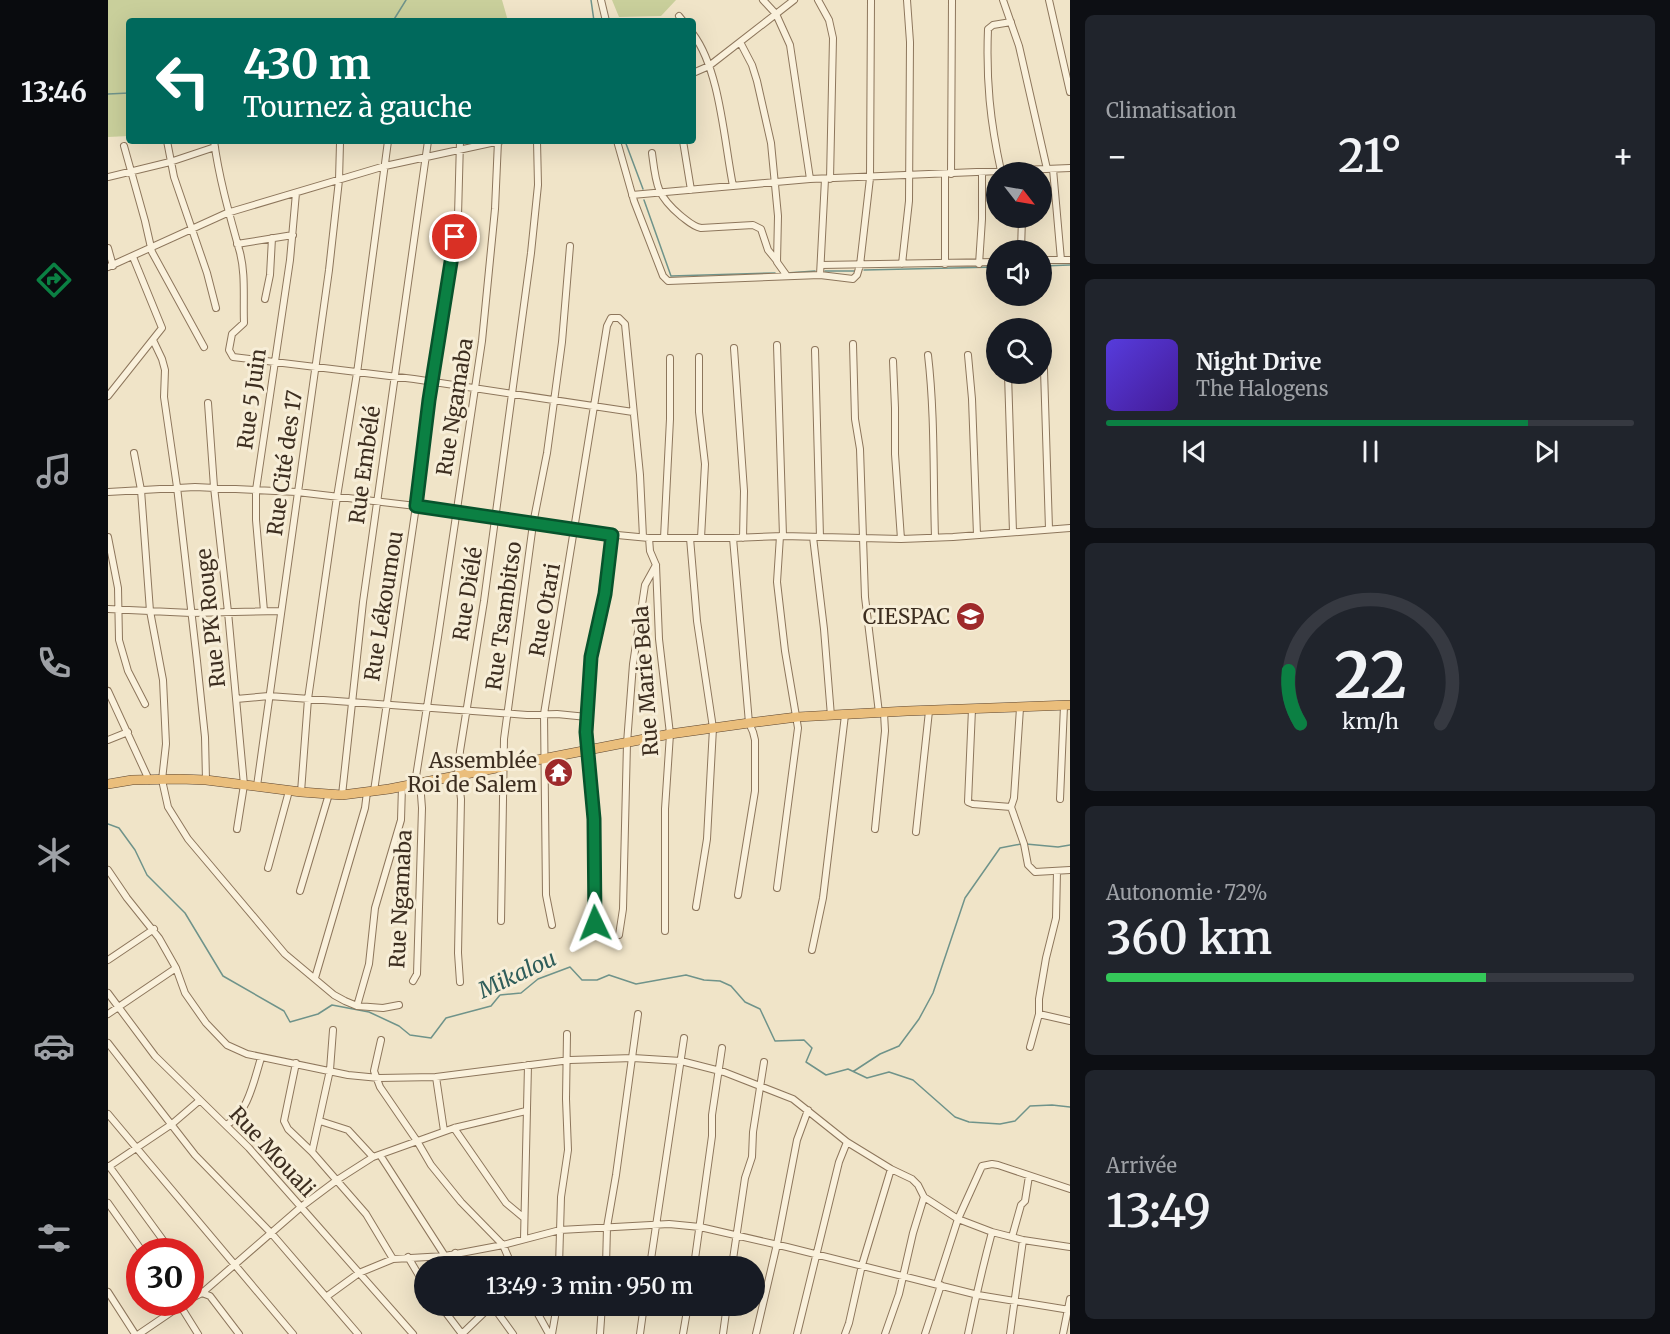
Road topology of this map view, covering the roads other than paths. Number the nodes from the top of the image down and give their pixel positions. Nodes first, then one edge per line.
1 (601, 0) edge
2 (763, 0) edge
3 (794, 0) edge
4 (818, 0) edge
5 (871, 0) edge
6 (907, 0) edge
7 (952, 0) edge
8 (1004, 0) edge
9 (1049, 0) edge
10 (776, 14) junction
11 (605, 18) edge
12 (1011, 22) junction
13 (696, 40) edge
14 (740, 42) junction
15 (709, 66) junction
16 (696, 72) edge
17 (1070, 92) edge
18 (167, 144) edge
19 (214, 144) edge
20 (340, 144) edge
21 (388, 144) edge
22 (427, 144) edge
23 (460, 144) edge
24 (486, 144) edge
25 (499, 144) edge
26 (537, 144) edge
27 (618, 144) edge
28 (683, 144) edge
29 (123, 146) dead end
30 (461, 150) junction
31 (652, 153) dead end
32 (424, 157) junction
33 (170, 162) junction
34 (998, 162) edge
35 (1048, 162) edge
36 (385, 166) junction
37 (1070, 168) edge
38 (1052, 169) edge
39 (130, 171) junction
40 (982, 172) junction
41 (986, 172) edge
42 (948, 174) junction
43 (909, 175) junction
44 (108, 177) edge
45 (870, 177) junction
46 (810, 179) junction
47 (828, 179) junction
48 (339, 180) junction
49 (776, 182) junction
50 (733, 186) junction
51 (1052, 186) edge
52 (691, 190) junction
53 (296, 193) junction
54 (660, 194) junction
55 (632, 195) junction
56 (227, 213) junction
57 (191, 228) junction
58 (293, 235) junction
59 (272, 238) junction
60 (237, 244) junction
61 (570, 246) dead end
62 (108, 248) edge
63 (151, 248) junction
64 (133, 257) junction
65 (1052, 260) edge
66 (1061, 260) junction
67 (777, 261) junction
68 (1070, 261) edge
69 (986, 263) edge
70 (902, 264) junction
71 (945, 264) junction
72 (979, 264) junction
73 (821, 265) junction
74 (860, 265) junction
75 (110, 266) edge
76 (820, 275) junction
77 (787, 276) junction
78 (265, 299) dead end
79 (216, 309) dead end
80 (625, 324) joint
81 (153, 340) junction
82 (853, 344) dead end
83 (777, 345) dead end
84 (204, 347) dead end
85 (734, 348) dead end
86 (815, 350) dead end
87 (928, 355) dead end
88 (968, 355) dead end
89 (670, 357) dead end
90 (699, 357) dead end
91 (893, 361) dead end
92 (274, 362) junction
93 (315, 367) junction
94 (357, 373) junction
95 (394, 378) junction
96 (432, 382) junction
97 (1008, 384) edge
98 (1044, 384) edge
99 (474, 389) junction
100 (512, 395) junction
101 (108, 396) edge
102 (553, 400) junction
103 (208, 403) dead end
104 (594, 406) junction
105 (633, 412) junction
106 (134, 453) dead end
107 (177, 487) junction
108 (214, 487) junction
109 (141, 490) junction
110 (256, 490) junction
111 (108, 492) edge
112 (297, 492) junction
113 (337, 497) junction
114 (377, 500) junction
115 (416, 506) junction
116 (456, 512) junction
117 (496, 518) junction
118 (532, 525) junction
119 (1070, 528) edge
120 (1048, 529) junction
121 (575, 531) junction
122 (1013, 532) junction
123 (612, 535) junction
124 (976, 535) junction
125 (782, 536) junction
126 (108, 537) edge
127 (646, 537) junction
128 (813, 537) junction
129 (820, 537) junction
130 (862, 537) junction
131 (935, 537) junction
132 (664, 538) junction
133 (690, 538) junction
134 (701, 538) junction
135 (733, 538) junction
136 (743, 538) junction
137 (901, 539) junction
138 (656, 565) junction
139 (108, 609) edge
140 (118, 609) junction
141 (150, 611) junction
142 (264, 611) junction
143 (281, 611) junction
144 (191, 612) junction
145 (228, 612) junction
146 (108, 691) edge
147 (269, 696) junction
148 (236, 699) junction
149 (308, 699) junction
150 (351, 702) junction
151 (145, 704) dead end
152 (386, 705) junction
153 (1067, 705) edge
154 (426, 707) junction
155 (1020, 708) junction
156 (465, 709) junction
157 (972, 709) junction
158 (929, 711) junction
159 (507, 713) junction
160 (881, 713) junction
161 (543, 714) junction
162 (845, 715) junction
163 (831, 716) junction
164 (587, 717) junction
165 (797, 717) junction
166 (748, 723) junction
167 (713, 728) junction
168 (128, 732) junction
169 (670, 734) junction
170 (108, 740) edge
171 (627, 743) junction
172 (587, 751) junction
173 (543, 758) junction
174 (504, 766) junction
175 (458, 775) junction
176 (149, 780) junction
177 (162, 780) junction
178 (206, 780) junction
179 (417, 783) junction
180 (108, 784) edge
181 (244, 785) junction
182 (257, 786) junction
183 (402, 786) junction
184 (289, 791) junction
185 (301, 792) junction
186 (371, 792) junction
187 (329, 794) junction
188 (342, 795) junction
189 (1060, 799) dead end
190 (1011, 807) junction
191 (237, 829) dead end
192 (875, 829) dead end
193 (916, 832) dead end
194 (267, 868) dead end
195 (108, 870) edge
196 (1070, 870) edge
197 (1057, 871) junction
198 (777, 888) dead end
199 (300, 891) dead end
200 (738, 895) dead end
201 (696, 907) dead end
202 (501, 921) dead end
203 (595, 923) dead end
204 (552, 925) dead end
205 (154, 929) junction
206 (665, 931) dead end
207 (619, 935) dead end
208 (812, 950) dead end
209 (108, 960) edge
210 (176, 968) junction
211 (315, 978) junction
212 (413, 981) dead end
213 (460, 982) dead end
214 (108, 993) edge
215 (399, 1005) dead end
216 (357, 1006) junction
217 (118, 1007) junction
218 (108, 1014) edge
219 (638, 1014) dead end
220 (1039, 1014) junction
221 (1070, 1021) edge
222 (333, 1030) dead end
223 (567, 1034) dead end
224 (684, 1038) dead end
225 (381, 1041) dead end
226 (108, 1043) edge
227 (1030, 1047) dead end
228 (722, 1048) dead end
229 (261, 1058) junction
230 (633, 1058) junction
231 (567, 1061) junction
232 (681, 1061) junction
233 (764, 1062) dead end
234 (296, 1063) junction
235 (528, 1065) junction
236 (330, 1070) junction
237 (718, 1070) junction
238 (376, 1077) junction
239 (436, 1077) junction
240 (760, 1086) junction
241 (201, 1100) junction
242 (808, 1110) junction
243 (526, 1111) junction
244 (108, 1113) edge
245 (320, 1121) junction
246 (172, 1124) junction
247 (226, 1125) junction
248 (454, 1128) junction
249 (444, 1131) junction
250 (417, 1141) junction
251 (847, 1143) junction
252 (136, 1147) junction
253 (312, 1152) junction
254 (376, 1156) junction
255 (109, 1167) edge
256 (891, 1169) junction
257 (1029, 1176) junction
258 (337, 1180) junction
259 (1070, 1189) edge
260 (924, 1197) junction
261 (108, 1203) edge
262 (301, 1208) junction
263 (524, 1218) junction
264 (958, 1219) junction
265 (655, 1224) junction
266 (607, 1227) junction
267 (700, 1227) junction
268 (560, 1230) junction
269 (993, 1232) junction
270 (272, 1234) junction
271 (736, 1235) junction
272 (1012, 1237) junction
273 (133, 1238) edge
274 (161, 1238) edge
275 (524, 1239) junction
276 (1023, 1240) junction
277 (777, 1244) junction
278 (503, 1245) junction
279 (1070, 1246) edge
280 (455, 1253) junction
281 (816, 1254) junction
282 (445, 1256) joint
283 (457, 1256) edge
284 (508, 1256) edge
285 (559, 1256) edge
286 (606, 1256) edge
287 (651, 1256) edge
288 (696, 1256) edge
289 (733, 1256) edge
290 (408, 1257) junction
291 (414, 1257) edge
292 (393, 1259) junction
293 (236, 1264) junction
294 (862, 1265) junction
295 (414, 1267) edge
296 (359, 1273) junction
297 (903, 1274) junction
298 (939, 1285) junction
299 (204, 1291) edge
300 (108, 1292) edge
301 (204, 1294) edge
302 (978, 1295) junction
303 (326, 1297) junction
304 (1070, 1299) edge
305 (1015, 1302) junction
306 (1069, 1310) edge
307 (163, 1316) edge
308 (188, 1316) edge
309 (448, 1316) edge
310 (481, 1316) edge
311 (500, 1316) edge
312 (539, 1316) edge
313 (555, 1316) edge
314 (602, 1316) edge
315 (642, 1316) edge
316 (686, 1316) edge
317 (725, 1316) edge
318 (137, 1334) edge
319 (198, 1334) edge
320 (239, 1334) edge
321 (293, 1334) edge
322 (358, 1334) edge
323 (413, 1334) edge
324 (462, 1334) edge
325 (513, 1334) edge
326 (551, 1334) edge
327 (600, 1334) edge
328 (640, 1334) edge
329 (683, 1334) edge
330 (723, 1334) edge
331 (756, 1334) edge
332 (797, 1334) edge
333 (845, 1334) edge
334 (885, 1334) edge
335 (925, 1334) edge
336 (968, 1334) edge
337 (1010, 1334) edge
338 (1063, 1334) edge

1 - 11 street
2 - 10 street
3 - 10 street
4 - 47 street
5 - 45 street
6 - 43 street
7 - 42 street
8 - 12 street
9 - 17 street
10 - 14 street
10 - 46 street
12 - 34 street
12 - 35 street
13 - 15 street
14 - 15 street
14 - 49 street
15 - 16 street
15 - 50 street
18 - 33 street
19 - 33 street
19 - 56 street
20 - 48 street, Rue Cité des 17
21 - 36 street
22 - 32 street, Rue Embélé
23 - 30 street, Rue Lékoumou
24 - 30 street
25 - 99 street, Rue Ngamaba
26 - 100 street, Rue Diélé
27 - 55 street
28 - 52 street
29 - 39 street
30 - 32 street
30 - 96 street, Rue Lékoumou
31 - 54 street
32 - 36 street
32 - 95 street, Rue Embélé
33 - 39 street
33 - 57 street
36 - 48 street
36 - 94 street
37 - 38 street
39 - 44 street
39 - 63 street
40 - 41 street
40 - 42 street
40 - 72 street
42 - 43 street
42 - 71 street
43 - 45 street
43 - 70 street
45 - 47 street
45 - 74 street
46 - 47 street
46 - 49 street
47 - 73 street
48 - 53 street
48 - 93 street, Rue Cité des 17
49 - 50 street
49 - 67 street
50 - 52 street
51 - 66 street
52 - 54 street
53 - 56 street
53 - 58 street, Rue 5 Juin
54 - 55 street
54 - 67 street
55 - 77 street
56 - 57 street
56 - 60 street
57 - 63 street
57 - 79 street
58 - 59 street
58 - 92 street, Rue 5 Juin
59 - 60 street
59 - 78 street
60 - 92 street
61 - 102 street, Rue Tsambitso
62 - 75 street
63 - 64 street
63 - 84 street
64 - 75 street
64 - 81 street
65 - 66 street
66 - 68 street
67 - 77 street
69 - 72 street
70 - 71 street
70 - 74 street
71 - 72 street
73 - 74 street
73 - 76 street
74 - 76 street
76 - 77 street
80 - 104 street, Rue Otari
80 - 105 street, Rue Marie Bela
81 - 101 street
81 - 107 street
82 - 130 street
83 - 125 street
85 - 136 street
86 - 129 street
87 - 131 street
88 - 124 street
89 - 132 street
90 - 134 street
91 - 137 street
92 - 93 street
92 - 110 street, Rue 5 Juin
93 - 94 street
93 - 112 street, Rue Cité des 17
94 - 95 street
94 - 113 street
95 - 96 street
95 - 114 street, Rue Embélé
96 - 99 street
96 - 115 street, Rue Lékoumou
97 - 122 street
98 - 120 street
99 - 100 street
99 - 116 street, Rue Ngamaba
100 - 102 street
100 - 117 street, Rue Diélé
102 - 104 street
102 - 118 street, Rue Tsambitso
103 - 108 street, Rue PK Rouge
104 - 105 street
104 - 121 street, Rue Otari
105 - 127 street, Rue Marie Bela
106 - 109 street
107 - 108 street
107 - 109 street
107 - 144 street
108 - 110 street
108 - 145 street, Rue PK Rouge
109 - 111 street
109 - 141 street
110 - 112 street
110 - 142 street, Rue 5 Juin
112 - 113 street
112 - 143 street, Rue Cité des 17
113 - 114 street
113 - 149 street
114 - 115 street
114 - 150 street, Rue Embélé
115 - 116 street
115 - 152 street, Rue Lékoumou
116 - 117 street
116 - 154 street, Rue Ngamaba
117 - 118 street
117 - 156 street, Rue Diélé
118 - 121 street
118 - 159 street, Rue Tsambitso
119 - 120 street
120 - 122 street
121 - 123 street
121 - 161 street, Rue Otari
122 - 124 street
123 - 127 street
123 - 164 street
124 - 131 street
125 - 128 street
125 - 136 street
125 - 165 street
126 - 140 street
127 - 132 street
127 - 138 street, Rue Marie Bela
128 - 129 street
128 - 163 street
129 - 130 street
130 - 137 street
130 - 160 street
131 - 137 street
132 - 133 street
133 - 134 street
133 - 167 street
134 - 135 street
135 - 136 street
135 - 166 street
138 - 169 street, Rue Marie Bela
138 - 171 street
139 - 140 street
140 - 141 street
140 - 151 street
141 - 144 street
141 - 177 street
142 - 143 street
142 - 145 street
143 - 147 street, Rue Cité des 17
144 - 145 street
144 - 178 street
145 - 148 street, Rue PK Rouge
146 - 168 street
147 - 148 street
147 - 149 street
147 - 182 street, Rue Cité des 17
148 - 181 street, Rue PK Rouge
149 - 150 street
149 - 185 street
150 - 152 street
150 - 188 street, Rue Embélé
152 - 154 street
152 - 186 street, Rue Lékoumou
153 - 155 highway
153 - 189 street
154 - 156 street
154 - 179 street, Rue Ngamaba
155 - 157 highway
155 - 190 street
156 - 159 street
156 - 175 street, Rue Diélé
157 - 158 highway
157 - 190 street
158 - 160 highway
158 - 193 street
159 - 161 street
159 - 174 street, Rue Tsambitso
160 - 162 highway
160 - 192 street
161 - 164 street
161 - 173 street, Rue Otari
162 - 163 highway
162 - 208 street
163 - 165 highway
164 - 172 street
165 - 166 highway
165 - 198 street
166 - 167 highway
166 - 200 street
167 - 169 highway
167 - 201 street
168 - 170 street
168 - 176 street
169 - 171 highway
169 - 206 street, Rue Marie Bela
171 - 172 highway
171 - 207 street
172 - 173 highway
172 - 203 street
173 - 174 highway
173 - 204 street, Rue Otari
174 - 175 highway
174 - 202 street, Rue Tsambitso
175 - 179 highway
175 - 213 street, Rue Diélé
176 - 177 highway
176 - 180 highway
177 - 178 highway
177 - 211 street
178 - 181 highway
179 - 183 highway
179 - 212 street, Rue Ngamaba
181 - 182 highway
181 - 191 street, Rue PK Rouge
182 - 184 highway
183 - 186 highway
183 - 216 street
184 - 185 highway
184 - 194 street
185 - 187 highway
186 - 188 highway
186 - 211 street, Rue Lékoumou
187 - 188 highway
187 - 199 street
190 - 197 street
195 - 205 street
196 - 197 street
197 - 220 street
205 - 209 street
205 - 210 street
210 - 217 street
210 - 229 street
211 - 216 street
214 - 217 street, Rue Mouali
215 - 216 street
217 - 218 street
217 - 241 street, Rue Mouali
219 - 230 street
220 - 221 street
220 - 227 street
222 - 236 street
223 - 231 street
224 - 232 street
225 - 238 street
226 - 246 street
228 - 237 street
229 - 234 street
229 - 247 street
230 - 231 street
230 - 232 street
230 - 266 street
231 - 235 street
231 - 268 street
232 - 237 street
232 - 265 street
233 - 240 street
234 - 236 street
234 - 253 street
235 - 239 street
235 - 243 street
236 - 238 street
236 - 245 street
237 - 240 street
237 - 267 street
238 - 239 street
238 - 250 street
239 - 249 street
240 - 242 street
240 - 271 street
241 - 246 street
241 - 247 street, Rue Mouali
242 - 251 street
242 - 277 street
243 - 248 street
243 - 263 street
244 - 252 street
245 - 253 street
245 - 254 street
246 - 252 street
246 - 270 street
247 - 262 street, Rue Mouali
248 - 249 street
248 - 263 street
249 - 250 street
250 - 254 street
250 - 278 street
251 - 256 street
251 - 281 street
252 - 255 street
252 - 293 street
253 - 258 street
254 - 258 street
254 - 282 street
255 - 274 street
256 - 260 street
256 - 294 street
257 - 259 street
257 - 264 street
257 - 272 street
258 - 262 street
258 - 292 street
260 - 264 street
260 - 297 street
261 - 273 street
262 - 270 street
262 - 296 street, Rue Mouali
263 - 275 street
264 - 269 street
264 - 298 street
265 - 266 street
265 - 267 street
265 - 287 street
266 - 268 street
266 - 286 street
267 - 271 street
267 - 288 street
268 - 275 street
268 - 285 street
269 - 272 street
269 - 302 street
270 - 293 street
270 - 303 street
271 - 277 street
271 - 289 street
272 - 276 street
275 - 278 street
276 - 279 street
276 - 305 street
277 - 281 street
277 - 331 street
278 - 280 street
278 - 284 street
280 - 282 street
280 - 283 street
281 - 294 street
281 - 332 street
290 - 291 street
290 - 292 street
290 - 295 street
292 - 296 street
293 - 299 street
293 - 321 street
294 - 297 street
294 - 333 street
296 - 303 street
296 - 323 street, Rue Mouali
297 - 298 street
297 - 334 street
298 - 302 street
298 - 335 street
300 - 318 street
301 - 320 street
302 - 305 street
302 - 336 street
303 - 322 street
304 - 306 street
305 - 306 street
305 - 337 street
306 - 338 street
307 - 318 street
308 - 319 street
309 - 324 street
310 - 324 street
311 - 325 street
312 - 326 street
313 - 326 street
314 - 327 street
315 - 328 street
316 - 329 street
317 - 330 street

